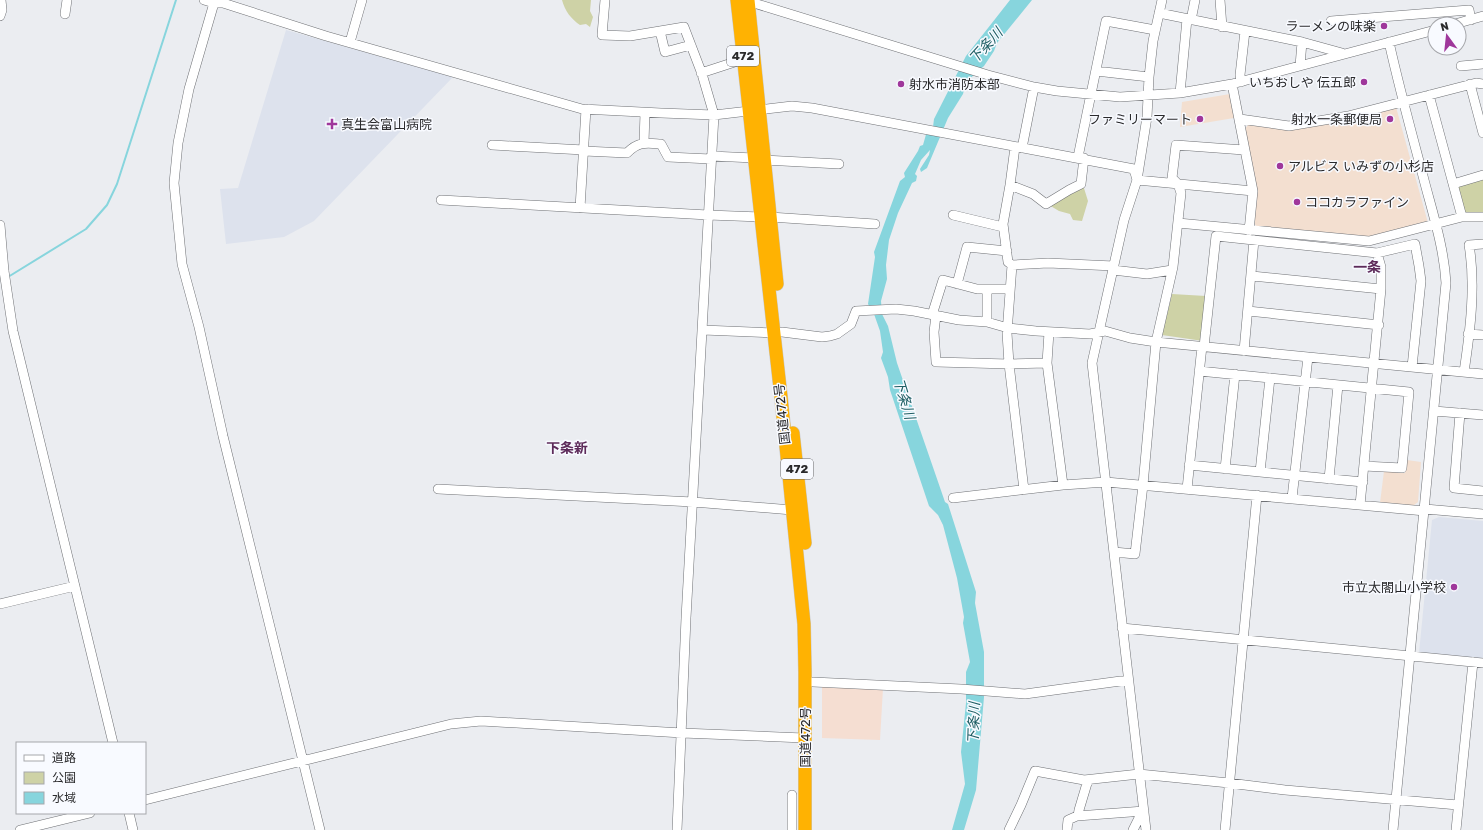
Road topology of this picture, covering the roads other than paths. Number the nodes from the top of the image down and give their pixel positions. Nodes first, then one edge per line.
1 (2, 0) edge
2 (67, 0) edge
3 (204, 0) edge
4 (362, 0) edge
5 (605, 0) edge
6 (744, 0) edge
7 (1162, 0) edge
8 (1195, 0) edge
9 (1220, 0) edge
10 (220, 2) edge
11 (1159, 13) junction
12 (65, 14) dead end
13 (0, 16) edge
14 (1483, 16) edge
15 (1189, 20) junction
16 (1472, 20) junction
17 (1331, 21) dead end
18 (1467, 21) edge
19 (1222, 27) junction
20 (1155, 30) junction
21 (660, 31) junction
22 (1245, 31) junction
23 (1427, 32) edge
24 (350, 42) junction
25 (1302, 42) junction
26 (1389, 42) junction
27 (691, 45) junction
28 (1344, 54) junction
29 (744, 59) junction
30 (1483, 64) edge
31 (1300, 66) junction
32 (1461, 66) dead end
33 (1096, 71) junction
34 (701, 73) junction
35 (1149, 77) junction
36 (1237, 83) junction
37 (1470, 84) junction
38 (1483, 84) edge
39 (1034, 87) junction
40 (1180, 93) junction
41 (1091, 95) junction
42 (1429, 95) junction
43 (1149, 96) junction
44 (1402, 101) junction
45 (586, 109) junction
46 (754, 111) junction
47 (646, 112) junction
48 (714, 115) junction
49 (1240, 119) junction
50 (1483, 133) edge
51 (644, 142) junction
52 (492, 144) dead end
53 (1018, 147) junction
54 (584, 150) junction
55 (1244, 150) junction
56 (711, 158) junction
57 (1081, 158) junction
58 (759, 159) junction
59 (839, 164) dead end
60 (1483, 175) edge
61 (1137, 180) junction
62 (1178, 184) junction
63 (1453, 184) junction
64 (1010, 185) junction
65 (1253, 190) junction
66 (440, 200) dead end
67 (580, 208) junction
68 (953, 214) dead end
69 (708, 215) junction
70 (766, 217) junction
71 (1462, 217) junction
72 (1483, 217) edge
73 (1178, 223) junction
74 (875, 224) dead end
75 (0, 225) edge
76 (1436, 225) junction
77 (1003, 227) junction
78 (1249, 231) junction
79 (1254, 240) junction
80 (1483, 244) edge
81 (1007, 251) junction
82 (1377, 253) junction
83 (1012, 265) junction
84 (1113, 268) junction
85 (1172, 270) junction
86 (2, 273) edge
87 (1252, 276) junction
88 (957, 284) junction
89 (987, 289) junction
90 (1010, 289) junction
91 (1382, 289) junction
92 (1248, 312) junction
93 (934, 315) junction
94 (987, 322) junction
95 (1379, 325) junction
96 (1008, 328) junction
97 (703, 330) junction
98 (1049, 332) junction
99 (1098, 332) junction
100 (778, 333) junction
101 (1468, 334) junction
102 (1483, 335) edge
103 (1156, 342) junction
104 (1203, 346) junction
105 (1244, 351) junction
106 (1308, 357) junction
107 (1048, 363) junction
108 (1009, 364) junction
109 (1375, 364) junction
110 (1412, 367) junction
111 (1438, 370) junction
112 (1199, 371) junction
113 (1464, 372) junction
114 (1235, 374) junction
115 (1483, 374) edge
116 (1270, 378) junction
117 (1305, 381) junction
118 (1338, 385) junction
119 (1372, 388) junction
120 (1434, 411) junction
121 (1460, 413) junction
122 (1483, 415) edge
123 (1189, 466) junction
124 (1364, 466) junction
125 (1225, 469) junction
126 (1260, 472) junction
127 (1295, 476) junction
128 (1329, 479) junction
129 (1106, 482) junction
130 (1363, 482) junction
131 (1062, 485) junction
132 (1143, 485) junction
133 (438, 489) dead end
134 (1187, 489) junction
135 (1024, 490) junction
136 (1483, 491) edge
137 (1257, 495) junction
138 (953, 498) dead end
139 (1292, 498) junction
140 (692, 502) junction
141 (1360, 505) junction
142 (792, 510) junction
143 (1425, 510) junction
144 (1483, 514) edge
145 (1114, 552) junction
146 (75, 586) junction
147 (0, 604) edge
148 (1122, 628) junction
149 (1243, 640) junction
150 (1410, 656) junction
151 (1473, 662) junction
152 (1483, 663) edge
153 (1128, 680) junction
154 (813, 682) junction
155 (682, 733) junction
156 (804, 738) junction
157 (113, 742) edge
158 (303, 761) junction
159 (1139, 774) junction
160 (1088, 780) junction
161 (1229, 783) junction
162 (792, 795) dead end
163 (1396, 799) junction
164 (146, 800) edge
165 (1458, 805) junction
166 (1143, 812) junction
167 (86, 814) edge
168 (129, 814) edge
169 (1078, 816) junction
170 (20, 830) edge
171 (133, 830) edge
172 (320, 830) edge
173 (676, 830) edge
174 (792, 830) edge
175 (805, 830) edge
176 (813, 830) edge
177 (1009, 830) edge
178 (1067, 830) edge
179 (1133, 830) edge
180 (1146, 830) edge
181 (1224, 830) edge
182 (1394, 830) edge
183 (1456, 830) edge

1 - 13 street
2 - 12 street
3 - 10 street
4 - 24 street
5 - 21 street
6 - 29 highway, 国道472号 / 472
6 - 39 street
6 - 46 highway, 国道472号 / 472
7 - 11 street
8 - 15 street
9 - 19 street
10 - 24 street
10 - 158 street
11 - 15 street
11 - 20 street
14 - 16 street
15 - 19 street
15 - 40 street
16 - 17 street
16 - 18 street
19 - 22 street
20 - 33 street
20 - 35 street
21 - 27 street
21 - 27 street
22 - 25 street
22 - 36 street
23 - 26 street
24 - 45 street
25 - 28 street
25 - 31 street
26 - 28 street
26 - 44 street
27 - 34 street
28 - 31 street
29 - 34 street
29 - 46 highway, 国道472号 / 472
30 - 32 street
31 - 36 street
33 - 35 street
33 - 41 street
34 - 48 street
35 - 43 street
36 - 40 street
36 - 49 street
37 - 38 street
37 - 42 street
37 - 50 street
39 - 41 street
39 - 53 street
40 - 43 street
41 - 43 street
41 - 57 street
42 - 44 street
42 - 63 street
43 - 61 street
44 - 49 street
44 - 76 street
45 - 47 street
45 - 54 street
46 - 48 street
46 - 53 street
46 - 58 highway, 国道472号 / 472
47 - 48 street
47 - 51 street
48 - 56 street
49 - 55 street
51 - 54 street
51 - 56 street
52 - 54 street
53 - 57 street
53 - 64 street
54 - 67 street
55 - 62 street
55 - 65 street
56 - 58 street
56 - 69 street
57 - 61 street
57 - 64 street
58 - 59 street
58 - 70 highway, 国道472号 / 472
60 - 63 street
61 - 62 street
61 - 84 street
62 - 65 street
62 - 73 street
63 - 71 street
64 - 77 street
65 - 78 street
66 - 67 street
67 - 69 street
68 - 77 street
69 - 70 street
69 - 97 street
70 - 74 street
70 - 100 highway, 国道472号 / 472
71 - 72 street
71 - 76 street
73 - 78 street
73 - 85 street
75 - 86 street
76 - 78 street
76 - 111 street
77 - 81 street
79 - 82 street
79 - 87 street
79 - 104 street
80 - 101 street
81 - 83 street
81 - 88 street
82 - 91 street
82 - 110 street
83 - 84 street
83 - 90 street
84 - 85 street
84 - 99 street
85 - 103 street
86 - 146 street
87 - 91 street
87 - 92 street
88 - 89 street
88 - 93 street
89 - 90 street
89 - 94 street
90 - 96 street
91 - 95 street
92 - 95 street
92 - 105 street
93 - 94 street
93 - 100 street
93 - 108 street
94 - 96 street
95 - 109 street
96 - 98 street
96 - 108 street
97 - 100 street
97 - 140 street
98 - 99 street
98 - 107 street
99 - 103 street
99 - 129 street
100 - 142 highway, 国道472号 / 472
100 - 154 highway, 国道472号 / 472
101 - 102 street
101 - 113 street
103 - 104 street
103 - 132 street
104 - 105 street
104 - 112 street
105 - 106 street
106 - 109 street
106 - 117 street
107 - 108 street
107 - 131 street
108 - 135 street
109 - 110 street
109 - 119 street
110 - 111 street
111 - 113 street
111 - 120 street
112 - 114 street
112 - 123 street
113 - 115 street
114 - 116 street
114 - 125 street
116 - 117 street
116 - 126 street
117 - 118 street
117 - 127 street
118 - 119 street
118 - 128 street
119 - 124 street
119 - 124 street
120 - 121 street
120 - 143 street
121 - 122 street
121 - 136 street
123 - 125 street
123 - 134 street
124 - 130 street
125 - 126 street
126 - 127 street
127 - 128 street
127 - 139 street
128 - 130 street
129 - 131 street
129 - 132 street
129 - 145 street
130 - 141 street
131 - 135 street
132 - 134 street
132 - 145 street
133 - 140 street
134 - 137 street
135 - 138 street
137 - 139 street
137 - 149 street
139 - 141 street
140 - 142 street
140 - 155 street
141 - 143 street
142 - 156 highway, 国道472号 / 472
143 - 144 street
143 - 150 street
145 - 148 street
146 - 147 street
146 - 157 street
148 - 149 street
148 - 153 street
149 - 150 street
149 - 161 street
150 - 151 street
150 - 163 street
151 - 152 street
151 - 165 street
153 - 154 street
153 - 159 street
154 - 176 highway, 国道472号 / 472
155 - 156 street
155 - 158 street
155 - 173 street
156 - 175 highway, 国道472号 / 472
158 - 164 street
158 - 172 street
159 - 160 street
159 - 161 street
159 - 166 street
160 - 169 street
160 - 177 street
161 - 163 street
161 - 181 street
162 - 174 street
163 - 165 street
163 - 182 street
165 - 183 street
166 - 169 street
166 - 179 street
166 - 180 street
167 - 170 street
168 - 171 street
169 - 178 street

